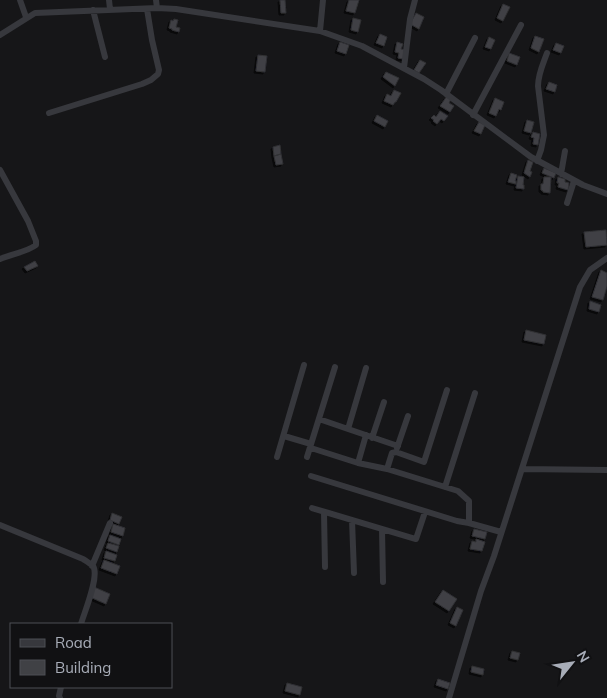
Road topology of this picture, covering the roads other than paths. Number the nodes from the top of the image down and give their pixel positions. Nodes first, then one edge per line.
1 (20, 0) edge
2 (109, 0) edge
3 (156, 0) edge
4 (323, 0) edge
5 (415, 0) edge
6 (157, 8) junction
7 (110, 9) junction
8 (147, 9) junction
9 (94, 10) junction
10 (26, 17) junction
11 (520, 25) dead end
12 (320, 31) junction
13 (0, 35) edge
14 (475, 38) dead end
15 (547, 53) dead end
16 (105, 57) dead end
17 (404, 68) junction
18 (446, 94) junction
19 (49, 113) dead end
20 (474, 115) junction
21 (565, 151) dead end
22 (537, 161) junction
23 (0, 170) edge
24 (561, 174) junction
25 (574, 181) junction
26 (607, 194) edge
27 (567, 203) dead end
28 (0, 259) edge
29 (606, 260) edge
30 (304, 365) dead end
31 (335, 367) dead end
32 (366, 368) dead end
33 (447, 390) dead end
34 (475, 393) dead end
35 (384, 402) dead end
36 (408, 416) dead end
37 (320, 419) junction
38 (348, 428) junction
39 (284, 436) junction
40 (369, 436) junction
41 (311, 446) junction
42 (397, 449) junction
43 (277, 457) dead end
44 (307, 457) dead end
45 (358, 463) junction
46 (387, 469) junction
47 (522, 469) junction
48 (607, 470) edge
49 (312, 476) dead end
50 (445, 487) junction
51 (312, 508) dead end
52 (324, 512) junction
53 (425, 512) junction
54 (352, 520) junction
55 (110, 523) dead end
56 (469, 523) junction
57 (0, 525) edge
58 (382, 529) junction
59 (501, 532) junction
60 (92, 566) junction
61 (325, 567) dead end
62 (354, 573) dead end
63 (383, 582) dead end
64 (81, 623) edge
65 (448, 698) edge

1 - 10 street
2 - 7 street
3 - 6 street
4 - 12 street
5 - 17 street
6 - 8 street
6 - 12 street
7 - 8 street
7 - 9 street
8 - 19 street
9 - 10 street
9 - 16 street
10 - 13 street
11 - 20 street
12 - 17 street
14 - 18 street
15 - 22 street
17 - 18 street
18 - 20 street
20 - 22 street
21 - 24 street
22 - 24 street
23 - 28 street
24 - 25 street
25 - 26 street
25 - 27 street
29 - 47 street
30 - 39 street
31 - 37 street
32 - 38 street
33 - 42 street
34 - 50 street
35 - 40 street
36 - 42 street
37 - 38 street
37 - 41 street
38 - 40 street
39 - 41 street
39 - 43 street
40 - 42 street
40 - 45 street
41 - 44 street
41 - 45 street
42 - 46 street
45 - 46 street
46 - 50 street
47 - 48 street
47 - 59 street
49 - 53 street
50 - 56 street
51 - 52 street
52 - 54 street
52 - 61 street
53 - 56 street
53 - 58 street
54 - 58 street
54 - 62 street
55 - 60 street
56 - 59 street
57 - 60 street
58 - 63 street
59 - 65 street
60 - 64 street

